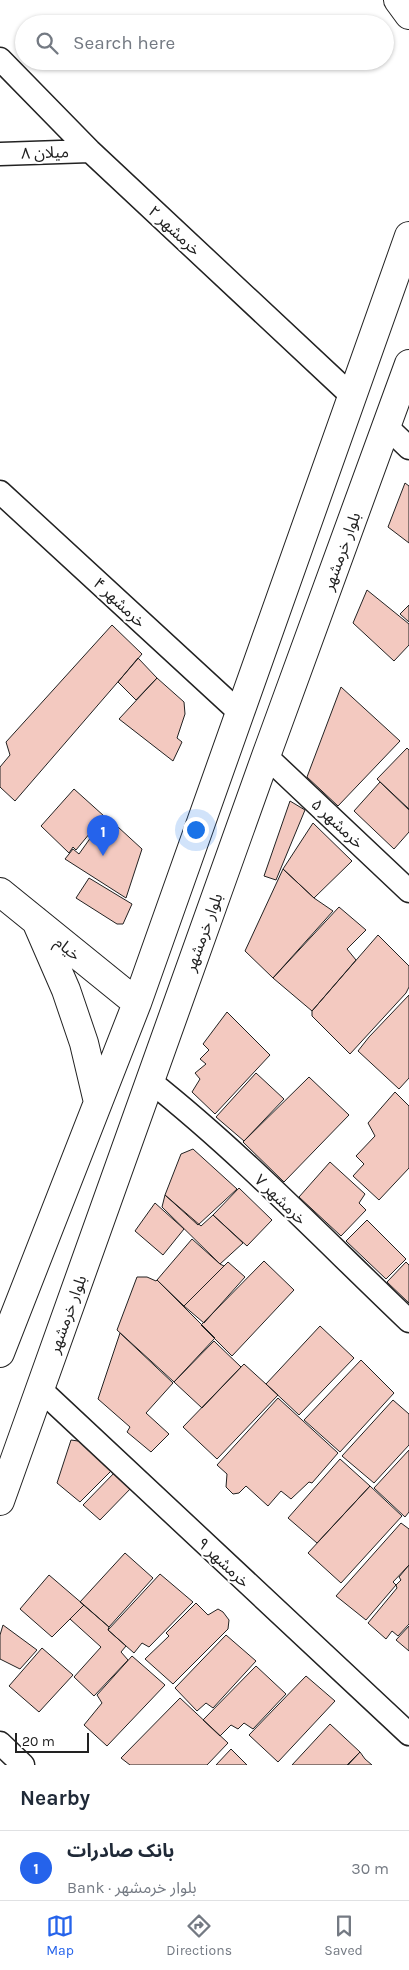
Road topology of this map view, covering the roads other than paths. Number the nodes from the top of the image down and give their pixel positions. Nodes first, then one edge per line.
1 (398, 0) edge
2 (409, 15) edge
3 (0, 60) edge
4 (90, 151) junction
5 (0, 154) edge
6 (409, 236) edge
7 (409, 364) edge
8 (353, 397) junction
9 (387, 427) junction
10 (409, 448) edge
11 (0, 492) edge
12 (239, 712) junction
13 (266, 756) junction
14 (409, 891) edge
15 (0, 892) edge
16 (36, 921) junction
17 (137, 1003) junction
18 (150, 1081) junction
19 (98, 1102) junction
20 (409, 1320) edge
21 (0, 1352) edge
22 (40, 1388) junction
23 (0, 1501) edge
24 (409, 1734) edge
25 (0, 1743) edge
26 (23, 1765) edge

1 - 2 main road
3 - 4 street, خرمشهر ۲
4 - 5 street, میلان ۸
4 - 8 street, خرمشهر ۲
6 - 8 main road
7 - 9 main road, بلوار خرمشهر
8 - 9 main road
8 - 12 main road
9 - 10 street
9 - 13 main road, بلوار خرمشهر
11 - 12 street, خرمشهر ۴
12 - 17 main road
13 - 14 street, خرمشهر ۵
13 - 18 main road, بلوار خرمشهر
15 - 16 main road, خیام
16 - 17 main road, خیام
16 - 19 main road
17 - 19 main road
18 - 20 street, خرمشهر ۷
18 - 22 main road, بلوار خرمشهر
19 - 21 main road
22 - 23 main road, بلوار خرمشهر
22 - 24 street, خرمشهر ۹
25 - 26 street

